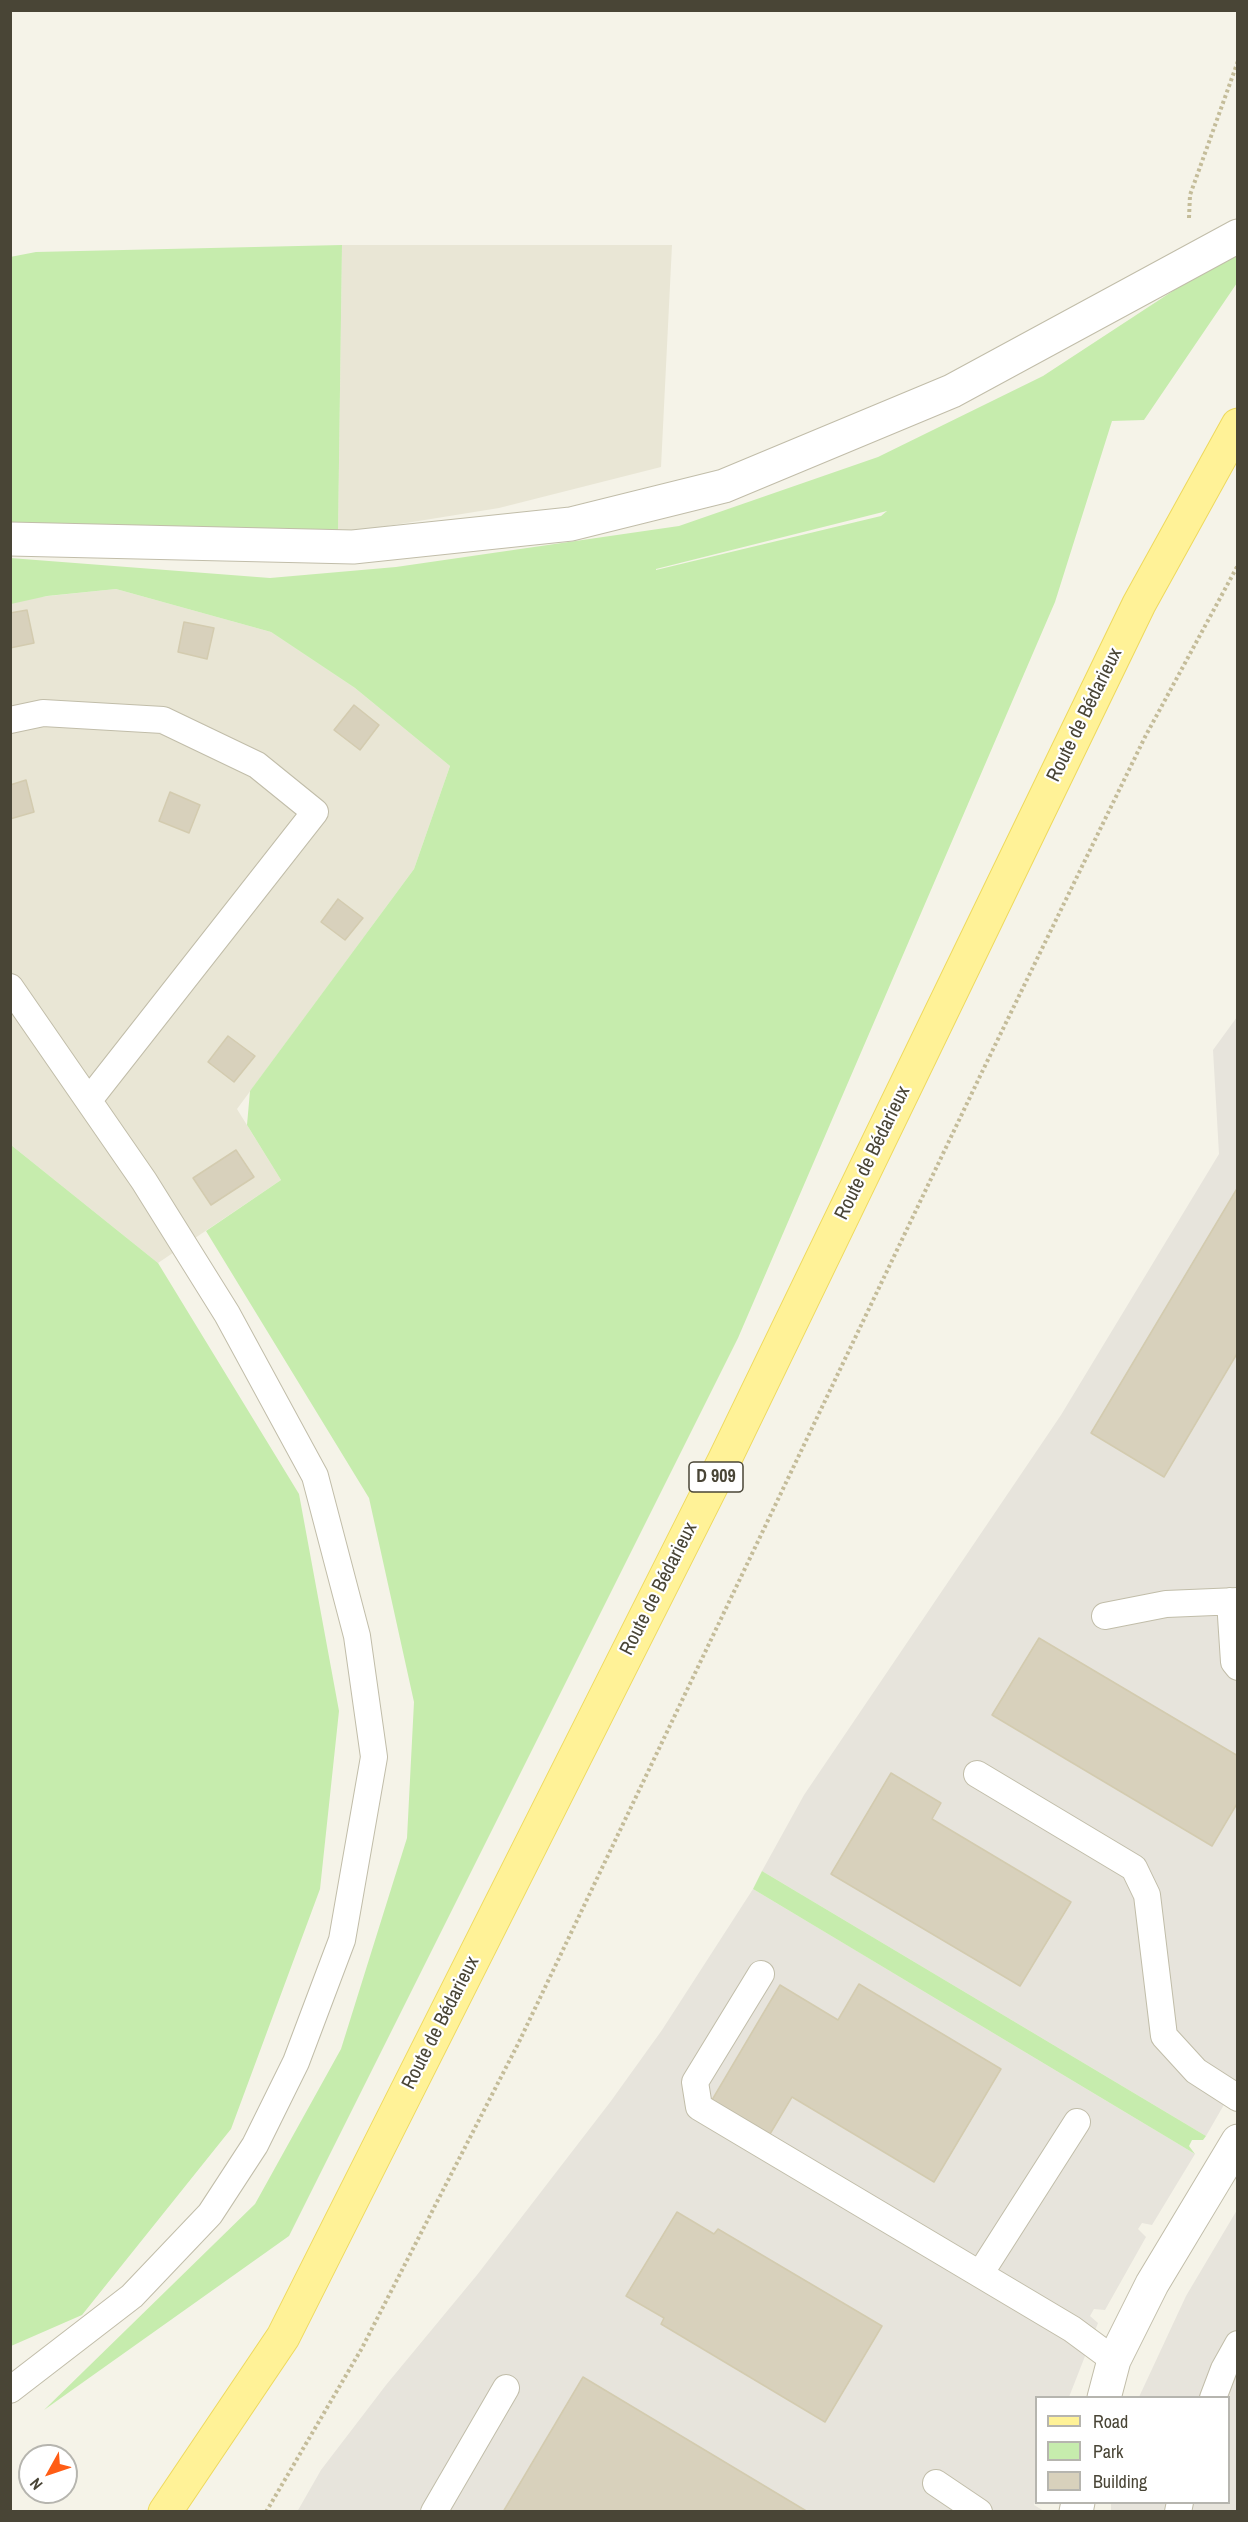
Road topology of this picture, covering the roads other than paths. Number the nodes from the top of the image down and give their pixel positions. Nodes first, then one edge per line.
1 (1229, 241) edge
2 (1238, 425) edge
3 (10, 539) edge
4 (10, 720) edge
5 (10, 987) edge
6 (89, 1100) junction
7 (1234, 1601) edge
8 (1105, 1616) dead end
9 (1238, 1667) edge
10 (977, 1774) dead end
11 (761, 1974) dead end
12 (1238, 2098) edge
13 (1077, 2122) dead end
14 (1238, 2141) edge
15 (980, 2274) junction
16 (1238, 2344) edge
17 (1114, 2360) junction
18 (506, 2388) dead end
19 (10, 2390) edge
20 (1104, 2396) edge
21 (1214, 2396) edge
22 (936, 2483) dead end
23 (165, 2511) edge
24 (434, 2511) edge
25 (979, 2511) edge

1 - 3 street
2 - 23 main road, Route de Bédarieux / D 909
4 - 6 lane
5 - 6 lane
6 - 19 lane
7 - 8 lane
7 - 9 lane
10 - 12 lane
11 - 15 lane
13 - 15 lane
14 - 17 street
15 - 17 lane
16 - 21 lane
17 - 20 street
18 - 24 lane
22 - 25 lane

